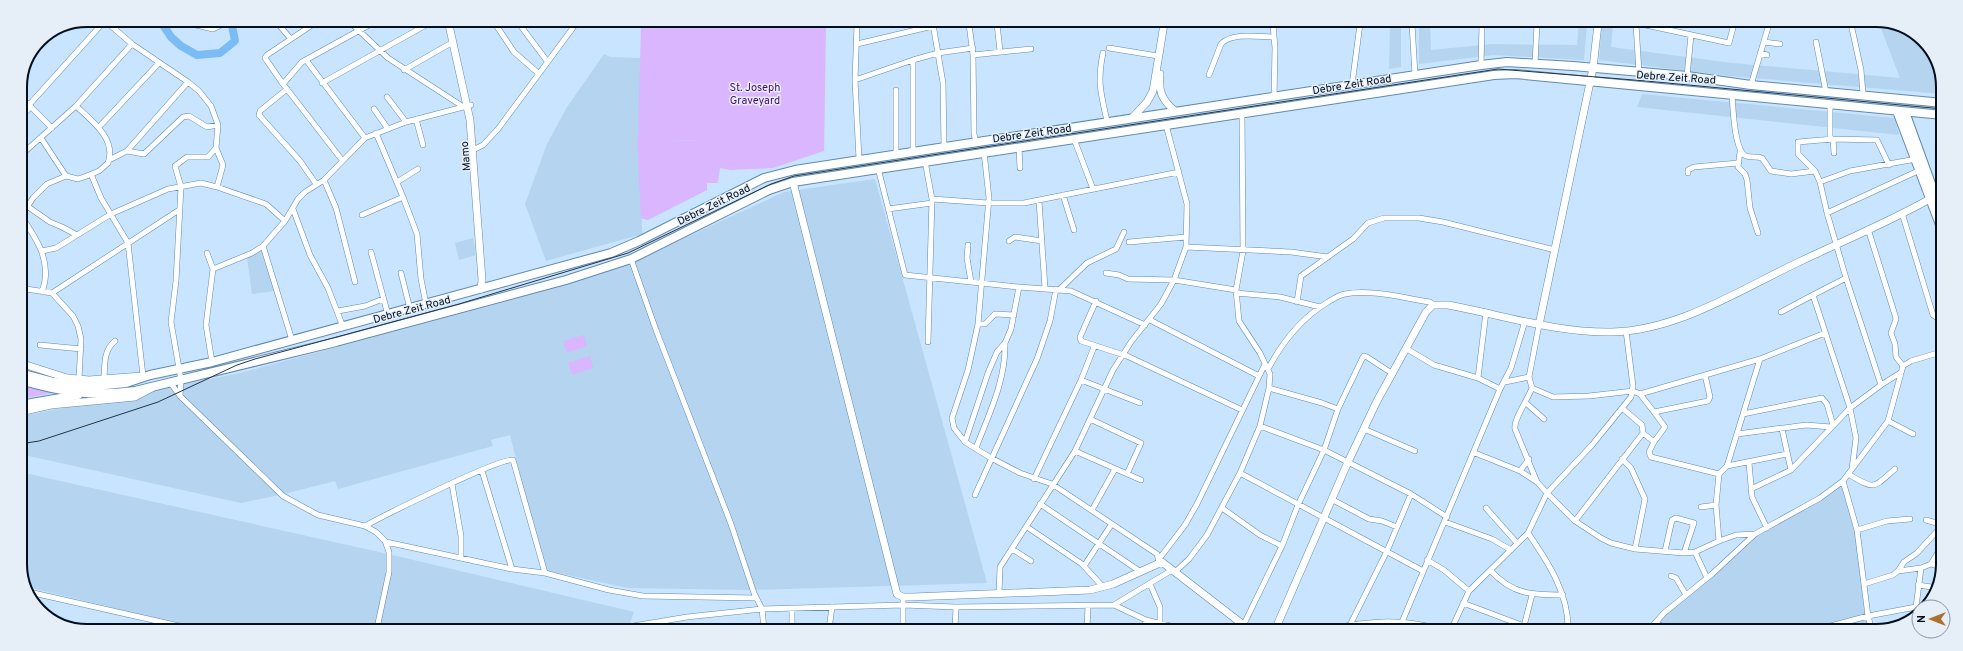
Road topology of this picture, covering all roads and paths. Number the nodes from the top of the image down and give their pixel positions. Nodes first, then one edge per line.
1 (99, 27) edge
2 (112, 27) edge
3 (204, 27) edge
4 (217, 27) edge
5 (281, 27) edge
6 (309, 27) edge
7 (355, 27) edge
8 (365, 27) edge
9 (422, 27) edge
10 (449, 27) edge
11 (452, 27) edge
12 (497, 27) edge
13 (522, 27) edge
14 (572, 27) edge
15 (856, 27) edge
16 (925, 27) edge
17 (933, 27) edge
18 (970, 27) edge
19 (997, 27) edge
20 (1164, 27) edge
21 (1167, 27) edge
22 (1273, 27) edge
23 (1360, 27) edge
24 (1412, 27) edge
25 (1482, 27) edge
26 (1536, 27) edge
27 (1598, 27) edge
28 (1636, 27) edge
29 (1655, 27) edge
30 (1733, 27) edge
31 (1765, 27) edge
32 (1768, 27) edge
33 (1852, 27) edge
34 (358, 31) junction
35 (1766, 32) junction
36 (1691, 35) junction
37 (1274, 37) junction
38 (290, 38) junction
39 (453, 42) junction
40 (1764, 42) junction
41 (1816, 42) dead end
42 (132, 44) junction
43 (856, 44) junction
44 (1780, 44) dead end
45 (973, 48) junction
46 (1109, 48) dead end
47 (1030, 49) dead end
48 (380, 51) junction
49 (1000, 51) junction
50 (1160, 51) junction
51 (1760, 52) junction
52 (938, 53) junction
53 (1103, 53) dead end
54 (973, 55) junction
55 (1767, 55) dead end
56 (306, 60) junction
57 (913, 60) junction
58 (547, 61) junction
59 (160, 63) junction
60 (1535, 64) junction
61 (1481, 65) junction
62 (1580, 66) junction
63 (1593, 68) junction
64 (404, 70) junction
65 (1639, 72) junction
66 (538, 73) junction
67 (1209, 75) dead end
68 (1415, 75) junction
69 (1686, 76) junction
70 (855, 80) junction
71 (1578, 80) junction
72 (188, 82) junction
73 (1590, 82) junction
74 (322, 83) junction
75 (283, 84) junction
76 (1352, 85) junction
77 (1751, 85) junction
78 (287, 89) junction
79 (896, 90) dead end
80 (1826, 92) junction
81 (1732, 94) junction
82 (1863, 94) junction
83 (387, 97) dead end
84 (1274, 98) junction
85 (1936, 102) edge
86 (27, 103) edge
87 (1830, 103) junction
88 (467, 105) junction
89 (30, 106) junction
90 (76, 106) junction
91 (27, 109) edge
92 (374, 109) dead end
93 (1175, 111) junction
94 (1901, 111) junction
95 (1242, 114) junction
96 (1936, 114) edge
97 (1132, 118) junction
98 (416, 119) junction
99 (406, 122) junction
100 (1107, 122) junction
101 (218, 125) junction
102 (1166, 125) junction
103 (99, 127) junction
104 (52, 128) junction
105 (388, 129) junction
106 (376, 133) junction
107 (40, 138) junction
108 (365, 138) junction
109 (1074, 138) junction
110 (1832, 140) junction
111 (976, 142) junction
112 (423, 146) dead end
113 (944, 147) junction
114 (1019, 147) junction
115 (216, 148) junction
116 (27, 150) edge
117 (475, 150) junction
118 (127, 151) junction
119 (913, 152) junction
120 (984, 152) junction
121 (1740, 152) junction
122 (1834, 153) dead end
123 (896, 154) junction
124 (858, 159) junction
125 (1916, 159) junction
126 (109, 160) junction
127 (342, 160) junction
128 (925, 161) junction
129 (1738, 163) junction
130 (1888, 165) junction
131 (878, 168) junction
132 (1020, 168) dead end
133 (418, 169) dead end
134 (1920, 170) junction
135 (1815, 171) junction
136 (1179, 172) junction
137 (1688, 173) dead end
138 (92, 174) junction
139 (66, 176) junction
140 (324, 180) junction
141 (397, 182) junction
142 (793, 182) junction
143 (1820, 182) junction
144 (316, 184) junction
145 (181, 187) junction
146 (218, 187) junction
147 (1093, 189) junction
148 (1063, 195) junction
149 (403, 197) junction
150 (1932, 197) junction
151 (932, 201) junction
152 (1039, 201) junction
153 (988, 203) junction
154 (1936, 204) edge
155 (27, 206) joint
156 (293, 209) junction
157 (179, 210) junction
158 (888, 210) junction
159 (1936, 210) edge
160 (1827, 213) junction
161 (1902, 213) junction
162 (112, 214) junction
163 (362, 215) dead end
164 (285, 220) junction
165 (479, 222) junction
166 (27, 225) edge
167 (1868, 229) junction
168 (1074, 230) dead end
169 (1124, 232) dead end
170 (1758, 233) dead end
171 (77, 235) junction
172 (1186, 237) junction
173 (1009, 241) dead end
174 (1042, 241) junction
175 (1129, 242) dead end
176 (128, 243) junction
177 (1836, 244) junction
178 (968, 245) dead end
179 (263, 246) junction
180 (1186, 247) junction
181 (1555, 250) junction
182 (42, 251) junction
183 (1244, 251) junction
184 (371, 252) dead end
185 (207, 253) dead end
186 (1328, 257) junction
187 (632, 259) junction
188 (213, 269) junction
189 (401, 272) dead end
190 (1106, 272) dead end
191 (930, 278) junction
192 (1846, 278) junction
193 (1174, 280) junction
194 (355, 282) dead end
195 (971, 282) junction
196 (982, 283) junction
197 (492, 286) junction
198 (1019, 288) junction
199 (1045, 288) junction
200 (27, 289) edge
201 (481, 289) junction
202 (1057, 290) junction
203 (1236, 291) junction
204 (42, 292) junction
205 (52, 293) junction
206 (1813, 295) junction
207 (384, 299) junction
208 (1096, 301) junction
209 (1297, 302) junction
210 (426, 304) junction
211 (1433, 305) junction
212 (1320, 307) junction
213 (410, 309) junction
214 (338, 311) junction
215 (1486, 312) junction
216 (1781, 312) dead end
217 (388, 315) junction
218 (1014, 315) junction
219 (1936, 317) edge
220 (1150, 320) junction
221 (1525, 321) junction
222 (978, 324) junction
223 (1145, 325) junction
224 (1539, 325) junction
225 (343, 327) junction
226 (1626, 331) junction
227 (1825, 333) junction
228 (292, 340) junction
229 (116, 341) dead end
230 (928, 342) dead end
231 (1005, 343) junction
232 (40, 345) dead end
233 (1094, 347) junction
234 (81, 349) junction
235 (1407, 349) junction
236 (1936, 354) edge
237 (1123, 355) junction
238 (1760, 359) junction
239 (212, 362) junction
240 (1265, 364) junction
241 (27, 366) edge
242 (1903, 366) junction
243 (179, 368) junction
244 (1268, 369) junction
245 (1900, 373) junction
246 (1393, 374) junction
247 (27, 375) edge
248 (147, 375) junction
249 (1705, 375) junction
250 (1259, 376) junction
251 (1529, 377) junction
252 (1478, 378) junction
253 (79, 379) junction
254 (104, 379) junction
255 (181, 380) junction
256 (1081, 380) junction
257 (27, 382) edge
258 (170, 382) junction
259 (1505, 382) junction
260 (1881, 385) junction
261 (154, 386) junction
262 (1104, 388) junction
263 (1269, 388) junction
264 (1532, 388) junction
265 (1500, 389) junction
266 (1633, 391) junction
267 (80, 394) junction
268 (1640, 394) junction
269 (180, 396) junction
270 (1140, 403) dead end
271 (1526, 403) junction
272 (27, 404) edge
273 (1622, 408) junction
274 (1850, 408) junction
275 (1338, 409) junction
276 (27, 410) edge
277 (1242, 410) junction
278 (1654, 412) junction
279 (1743, 414) junction
280 (1544, 419) dead end
281 (1090, 420) junction
282 (1888, 421) junction
283 (1260, 426) junction
284 (1832, 426) junction
285 (1364, 429) junction
286 (1782, 429) junction
287 (1642, 433) junction
288 (1737, 434) junction
289 (1913, 434) dead end
290 (965, 442) junction
291 (1654, 442) junction
292 (976, 448) junction
293 (1324, 450) junction
294 (1075, 451) junction
295 (1416, 451) dead end
296 (1474, 453) junction
297 (1787, 454) junction
298 (991, 458) junction
299 (1529, 459) junction
300 (1622, 459) junction
301 (1348, 462) junction
302 (1749, 463) junction
303 (1727, 466) junction
304 (1115, 469) junction
305 (1852, 469) junction
306 (1895, 469) dead end
307 (482, 470) junction
308 (1792, 470) junction
309 (1520, 471) junction
310 (1240, 473) junction
311 (1127, 474) junction
312 (1719, 474) junction
313 (1848, 474) junction
314 (1034, 479) junction
315 (1141, 480) dead end
316 (1843, 481) junction
317 (1537, 482) junction
318 (452, 484) junction
319 (1052, 484) junction
320 (1751, 489) junction
321 (1547, 493) junction
322 (1411, 494) junction
323 (975, 495) dead end
324 (1333, 500) junction
325 (1040, 504) junction
326 (1298, 505) junction
327 (1716, 505) junction
328 (1701, 507) dead end
329 (1222, 508) junction
330 (1486, 508) dead end
331 (1092, 510) junction
332 (1324, 519) junction
333 (1446, 519) junction
334 (1910, 519) dead end
335 (1926, 520) dead end
336 (1575, 521) junction
337 (1936, 523) edge
338 (1111, 525) junction
339 (365, 526) junction
340 (1027, 527) junction
341 (1397, 527) junction
342 (1766, 528) junction
343 (1857, 530) junction
344 (1936, 532) edge
345 (1528, 533) junction
346 (1755, 534) junction
347 (1718, 541) junction
348 (386, 542) junction
349 (1517, 543) junction
350 (1099, 544) junction
351 (1282, 546) junction
352 (1012, 548) junction
353 (1635, 549) junction
354 (1511, 550) junction
355 (1387, 551) junction
356 (1666, 551) junction
357 (1694, 552) junction
358 (1684, 553) junction
359 (1936, 556) edge
360 (460, 557) junction
361 (1159, 560) junction
362 (1427, 560) junction
363 (1031, 561) dead end
364 (1931, 564) junction
365 (1084, 566) junction
366 (1936, 566) edge
367 (1921, 568) junction
368 (512, 569) junction
369 (1898, 570) junction
370 (1174, 571) junction
371 (1423, 571) junction
372 (1491, 571) junction
373 (1142, 572) junction
374 (545, 573) junction
375 (1671, 576) dead end
376 (1707, 578) junction
377 (1150, 584) junction
378 (1864, 584) junction
379 (1918, 585) junction
380 (1103, 587) junction
381 (1931, 587) edge
382 (1470, 591) junction
383 (35, 593) edge
384 (999, 594) junction
385 (1532, 595) junction
386 (1563, 596) junction
387 (1686, 596) junction
388 (903, 597) junction
389 (756, 598) junction
390 (1917, 599) edge
391 (1463, 603) junction
392 (903, 605) junction
393 (1114, 605) junction
394 (1088, 606) junction
395 (832, 607) junction
396 (956, 607) junction
397 (792, 608) junction
398 (762, 609) junction
399 (1911, 609) edge
400 (1868, 616) junction
401 (1146, 620) junction
402 (1390, 622) joint
403 (1402, 622) junction
404 (1160, 623) joint
405 (1655, 623) edge
406 (170, 624) edge
407 (378, 624) edge
408 (646, 624) edge
409 (764, 624) edge
410 (792, 624) edge
411 (830, 624) edge
412 (903, 624) edge
413 (955, 624) edge
414 (1087, 624) edge
415 (1145, 624) edge
416 (1240, 624) edge
417 (1244, 624) edge
418 (1278, 624) edge
419 (1351, 624) edge
420 (1376, 624) edge
421 (1408, 624) edge
422 (1454, 624) edge
423 (1513, 624) edge
424 (1524, 624) edge
425 (1568, 624) edge
426 (1838, 624) edge
427 (1870, 624) edge

1 - 89 street
2 - 42 street
3 - 4 street
5 - 38 street
6 - 38 street
7 - 34 street
8 - 34 street
9 - 48 street
10 - 39 street
11 - 88 street, Mamo
12 - 66 street
13 - 58 street
14 - 58 street
15 - 43 street
16 - 43 street
17 - 52 street
18 - 45 street
19 - 49 street
20 - 50 street
21 - 50 street
22 - 37 street
23 - 76 street
24 - 68 street
25 - 61 street
26 - 60 street
27 - 63 street
28 - 65 street
29 - 36 street
30 - 36 street
31 - 35 street
32 - 35 street
33 - 82 street
34 - 48 street
34 - 56 street
35 - 40 street
36 - 69 street
37 - 67 street
37 - 84 street
38 - 75 street
39 - 64 street
39 - 88 street
40 - 44 street
40 - 51 street
41 - 80 street
42 - 59 street
42 - 90 street
43 - 70 street
45 - 52 street
45 - 54 street
46 - 50 street
47 - 49 street
48 - 64 street
48 - 74 street
49 - 54 street
50 - 93 street
50 - 97 street
51 - 55 street
51 - 77 street
52 - 57 street
52 - 113 street
53 - 100 street
54 - 111 street
56 - 74 street
56 - 75 street
57 - 70 street
57 - 119 street
58 - 66 street
59 - 72 street
59 - 103 street
60 - 61 main road, Debre Zeit Road
60 - 62 main road, Debre Zeit Road
61 - 68 main road, Debre Zeit Road
62 - 63 main road, Debre Zeit Road
62 - 71 main road
63 - 65 main road, Debre Zeit Road
63 - 73 street
64 - 88 street
65 - 69 main road, Debre Zeit Road
66 - 117 street
68 - 76 main road, Debre Zeit Road
69 - 77 main road, Debre Zeit Road
70 - 124 street
71 - 73 main road, Debre Zeit Road
71 - 95 main road, Debre Zeit Road
72 - 101 street
72 - 118 street
73 - 81 main road, Debre Zeit Road
73 - 181 street
74 - 108 street
75 - 78 street
76 - 84 main road, Debre Zeit Road
77 - 80 main road, Debre Zeit Road
78 - 127 street
78 - 144 street
79 - 123 street
80 - 82 main road, Debre Zeit Road
81 - 87 main road, Debre Zeit Road
81 - 121 street
82 - 85 main road, Debre Zeit Road
83 - 99 street
84 - 93 main road, Debre Zeit Road
86 - 89 street
87 - 94 main road, Debre Zeit Road
87 - 110 street
88 - 98 street
88 - 117 street, Mamo
89 - 91 street
89 - 104 street
90 - 103 street
90 - 104 street
92 - 105 street
93 - 97 main road, Debre Zeit Road
94 - 96 main road, Debre Zeit Road
94 - 125 main road
94 - 150 main road
95 - 102 main road, Debre Zeit Road
95 - 183 street
97 - 100 main road, Debre Zeit Road
98 - 99 street
98 - 112 street
99 - 105 street
100 - 111 main road, Debre Zeit Road
101 - 115 street
101 - 118 street
102 - 109 main road, Debre Zeit Road
102 - 136 street
103 - 126 street
104 - 107 street
105 - 106 street
106 - 108 street
106 - 141 street
107 - 116 street
107 - 139 street
108 - 127 street
109 - 114 main road, Debre Zeit Road
109 - 147 street
110 - 122 street
110 - 130 street
110 - 135 street
111 - 113 main road, Debre Zeit Road
113 - 119 main road, Debre Zeit Road
114 - 120 main road, Debre Zeit Road
114 - 132 street
115 - 145 street
115 - 146 street
117 - 165 street, Mamo
118 - 126 street
119 - 123 main road, Debre Zeit Road
120 - 128 main road, Debre Zeit Road
120 - 153 street
121 - 129 street
121 - 135 street
123 - 124 main road, Debre Zeit Road
124 - 197 main road, Debre Zeit Road
125 - 130 street
125 - 134 main road
126 - 138 street
127 - 140 street
128 - 131 main road, Debre Zeit Road
128 - 151 street
129 - 137 street
129 - 170 street
130 - 143 street
131 - 142 main road, Debre Zeit Road
131 - 158 street
133 - 141 street
134 - 150 main road
134 - 160 street
135 - 143 street
136 - 147 street
136 - 172 street
138 - 139 street
138 - 162 street
139 - 155 street
140 - 144 street
140 - 194 street
141 - 149 street
142 - 187 main road, Debre Zeit Road
142 - 388 street
143 - 160 street
144 - 156 street
145 - 146 street
145 - 157 street
145 - 162 street
146 - 164 street
147 - 148 street
148 - 152 street
148 - 168 street
149 - 163 street
149 - 210 street
150 - 154 main road
150 - 159 main road
150 - 161 street
151 - 153 street
151 - 158 street
151 - 191 street
152 - 153 street
152 - 174 street
153 - 196 street
155 - 171 street
156 - 164 street
156 - 214 street
157 - 176 street
157 - 243 street
158 - 191 street
160 - 177 street
161 - 167 street
161 - 219 street
162 - 171 street
162 - 176 street
164 - 179 street
165 - 197 street, Mamo
165 - 201 street
166 - 182 street
167 - 177 street
167 - 242 street
169 - 202 street
171 - 182 street
172 - 175 street
172 - 180 street
173 - 174 street
174 - 199 street
176 - 205 street
176 - 248 street
177 - 192 street
177 - 226 street
178 - 195 street
179 - 188 street
179 - 228 street
180 - 183 street
180 - 193 street
181 - 186 street
181 - 224 street
182 - 204 street
183 - 186 street
183 - 203 street
184 - 207 street, Debre Zeit Road
185 - 188 street
186 - 209 street
187 - 255 main road, Debre Zeit Road
187 - 389 street
188 - 239 street
189 - 213 street
190 - 193 street
191 - 195 street
191 - 230 street
192 - 206 street
192 - 260 street
193 - 203 street
193 - 220 street
195 - 196 street
196 - 198 street
196 - 222 street
197 - 201 main road, Debre Zeit Road
198 - 199 street
198 - 218 street
199 - 202 street
200 - 204 street
201 - 210 main road, Debre Zeit Road
202 - 208 street
202 - 298 street
203 - 209 street
203 - 240 street
204 - 205 street
205 - 234 street
206 - 216 street
206 - 227 street
207 - 214 street
207 - 217 street, Debre Zeit Road
208 - 223 street
208 - 233 street
209 - 212 street
210 - 213 main road, Debre Zeit Road
211 - 212 street
211 - 215 street
211 - 235 street
212 - 244 street
213 - 217 main road, Debre Zeit Road
214 - 225 street
215 - 221 street
215 - 252 street
217 - 225 main road, Debre Zeit Road
218 - 222 street
218 - 231 street
220 - 223 street
220 - 250 street
221 - 224 street
221 - 259 street
222 - 290 street
223 - 237 street
224 - 226 street
224 - 251 street
225 - 228 main road, Debre Zeit Road
226 - 266 street
227 - 238 street
227 - 274 street
228 - 239 main road, Debre Zeit Road
229 - 254 street
231 - 290 street
231 - 292 street
232 - 234 street
233 - 237 street
233 - 256 street
234 - 253 street
235 - 246 street
235 - 252 street
236 - 242 street
237 - 262 street
237 - 277 street
238 - 249 street
238 - 279 street
239 - 243 main road, Debre Zeit Road
240 - 244 street
240 - 250 street
241 - 253 street, Debre Zeit Road
242 - 245 street
243 - 248 main road, Debre Zeit Road
243 - 255 street
244 - 263 street
245 - 260 street
245 - 282 street
246 - 275 street
246 - 285 street
247 - 248 main road
248 - 254 street, Debre Zeit Road
249 - 268 street
249 - 278 street
250 - 277 street
251 - 259 street
251 - 264 street
252 - 265 street
253 - 254 street, Debre Zeit Road
255 - 258 main road, Debre Zeit Road
255 - 269 street
256 - 262 street
256 - 314 street
257 - 267 main road
258 - 261 main road, Debre Zeit Road
258 - 269 street
259 - 265 street
260 - 274 street
261 - 267 main road, Debre Zeit Road
261 - 276 street
262 - 270 street
262 - 281 street
263 - 275 street
263 - 283 street
264 - 266 street
264 - 271 street
265 - 296 street
266 - 268 street
266 - 273 street
267 - 272 main road
268 - 278 street
269 - 339 street
271 - 280 street
271 - 299 street
273 - 287 street
273 - 321 street
274 - 284 street
274 - 305 street
275 - 293 street
277 - 361 street
278 - 291 street
279 - 284 street
279 - 288 street
281 - 294 street
281 - 311 street
282 - 289 street
282 - 305 street
283 - 293 street
283 - 310 street
284 - 286 street
284 - 308 street
285 - 295 street
285 - 301 street
286 - 288 street
286 - 297 street
287 - 291 street
287 - 300 street
288 - 303 street
290 - 292 street
291 - 312 street
292 - 298 street
293 - 301 street
293 - 326 street
294 - 304 street
294 - 319 street
296 - 309 street
296 - 333 street
297 - 302 street
297 - 308 street
298 - 314 street
298 - 323 street
299 - 309 street
299 - 317 street
300 - 336 street
300 - 353 street
301 - 322 street
301 - 324 street
302 - 303 street
302 - 320 street
303 - 312 street
304 - 311 street
304 - 331 street
305 - 313 street
306 - 313 street
307 - 318 street
307 - 368 street
307 - 374 street
308 - 320 street
309 - 317 street
310 - 326 street
310 - 329 street
311 - 315 street
312 - 327 street
313 - 316 street
314 - 319 street
316 - 342 street
316 - 343 street
317 - 321 street
318 - 339 street
318 - 360 street
319 - 325 street
319 - 331 street
320 - 342 street
321 - 336 street
321 - 345 street
322 - 333 street
322 - 341 street
324 - 332 street
324 - 341 street
325 - 340 street
325 - 350 street
326 - 332 street
326 - 351 street
327 - 328 street
327 - 347 street
329 - 351 street
329 - 370 street
330 - 349 street
331 - 338 street
332 - 355 street
332 - 418 street
333 - 354 street
333 - 362 street
334 - 343 street
335 - 337 street
336 - 353 street
338 - 350 street
338 - 361 street
339 - 348 street
340 - 352 street
340 - 365 street
341 - 355 street
342 - 346 street
343 - 378 street
344 - 369 street
345 - 349 street
345 - 386 street
346 - 347 street
346 - 376 street
347 - 357 street
348 - 360 street
348 - 407 street
349 - 354 street
350 - 365 street
350 - 373 street
351 - 417 street
352 - 363 street
352 - 384 street
353 - 356 street
354 - 372 street
355 - 371 street
355 - 419 street
356 - 358 street
356 - 358 street
357 - 358 street
357 - 376 street
359 - 364 street
360 - 368 street
361 - 370 street
361 - 373 street
362 - 371 street
362 - 382 street
364 - 366 street
364 - 367 street
365 - 380 street
367 - 369 street
367 - 379 street
368 - 374 street
369 - 378 street
370 - 377 street
370 - 416 street
371 - 403 street
372 - 382 street
372 - 385 street
373 - 380 street
374 - 389 street
375 - 387 street
376 - 387 street
377 - 393 street
377 - 404 street
378 - 400 street
379 - 381 street
379 - 390 street
380 - 384 street
382 - 391 street
383 - 406 street
384 - 388 street
385 - 386 street
385 - 424 street
386 - 425 street
387 - 405 street
388 - 392 street
389 - 398 street
391 - 422 street
391 - 423 street
392 - 395 street
392 - 396 street
392 - 412 street
393 - 394 street
393 - 401 street
394 - 396 street
394 - 414 street
395 - 397 street
395 - 411 street
396 - 413 street
397 - 398 street
397 - 410 street
398 - 408 street
398 - 409 street
399 - 400 street
400 - 426 street
400 - 427 street
401 - 404 street
401 - 415 street
402 - 403 street
402 - 420 street
403 - 421 street

